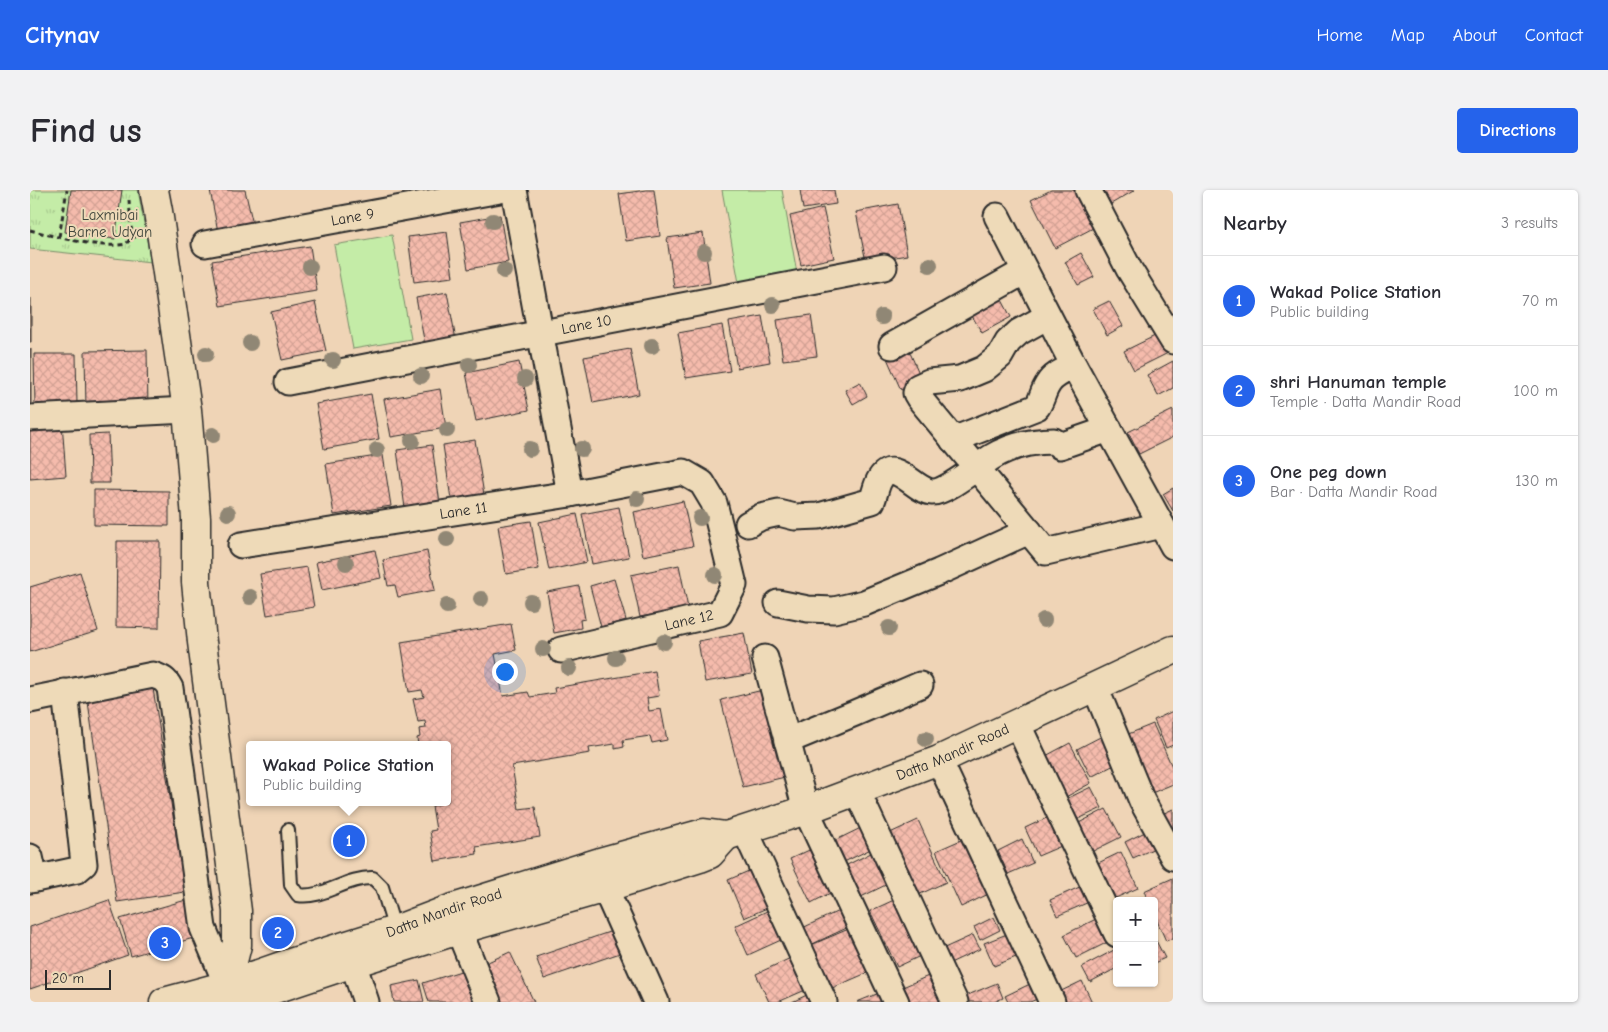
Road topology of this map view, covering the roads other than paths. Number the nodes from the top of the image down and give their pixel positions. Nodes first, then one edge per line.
1 (500, 190) edge
2 (514, 190) edge
3 (1088, 190) edge
4 (141, 193) edge
5 (997, 216) dead end
6 (205, 244) dead end
7 (884, 267) dead end
8 (1025, 271) junction
9 (1048, 316) junction
10 (541, 335) junction
11 (1173, 342) edge
12 (892, 346) dead end
13 (1074, 366) junction
14 (288, 382) dead end
15 (187, 410) junction
16 (30, 418) edge
17 (1109, 429) junction
18 (953, 440) junction
19 (976, 467) junction
20 (683, 472) joint
21 (570, 494) junction
22 (748, 524) dead end
23 (1029, 532) junction
24 (1167, 535) edge
25 (242, 544) dead end
26 (778, 604) dead end
27 (561, 650) dead end
28 (1172, 654) edge
29 (764, 658) dead end
30 (920, 685) dead end
31 (1095, 687) junction
32 (65, 692) junction
33 (30, 700) edge
34 (1017, 724) junction
35 (787, 741) junction
36 (939, 760) junction
37 (857, 791) junction
38 (806, 810) junction
39 (288, 830) dead end
40 (736, 833) junction
41 (1173, 857) edge
42 (32, 872) edge
43 (603, 876) junction
44 (455, 919) junction
45 (1113, 926) edge
46 (395, 930) junction
47 (353, 963) junction
48 (230, 996) edge
49 (164, 1002) edge
50 (366, 1002) edge
51 (488, 1002) edge
52 (656, 1002) edge
53 (824, 1002) edge
54 (896, 1002) edge
55 (956, 1002) edge
56 (1052, 1002) edge

1 - 6 street, Lane 9
2 - 10 street
3 - 11 street
4 - 15 main road
5 - 8 street
7 - 10 street, Lane 10
8 - 9 street
8 - 12 street
9 - 13 street
9 - 18 street
10 - 14 street, Lane 10
10 - 21 street
13 - 17 street
13 - 18 street
15 - 16 street
15 - 48 main road
17 - 19 street
17 - 24 street
18 - 19 street
19 - 22 street
19 - 23 street
20 - 21 street, Lane 11
20 - 27 street, Lane 12
21 - 25 street, Lane 11
23 - 24 street
23 - 26 street
28 - 31 main road, Datta Mandir Road
29 - 35 street
30 - 35 street
31 - 34 main road, Datta Mandir Road
31 - 41 street
32 - 33 street
32 - 42 street
32 - 48 street
34 - 36 main road, Datta Mandir Road
34 - 45 street
35 - 38 street
36 - 37 main road, Datta Mandir Road
36 - 56 street
37 - 38 main road, Datta Mandir Road
37 - 55 street
38 - 40 main road, Datta Mandir Road
38 - 54 street
39 - 46 lane
40 - 43 main road, Datta Mandir Road
40 - 53 street
43 - 44 main road, Datta Mandir Road
43 - 52 street
44 - 46 main road, Datta Mandir Road
44 - 47 main road, Datta Mandir Road
44 - 51 street
46 - 48 main road, Datta Mandir Road
47 - 48 main road, Datta Mandir Road
47 - 50 street
48 - 49 main road, Datta Mandir Road

